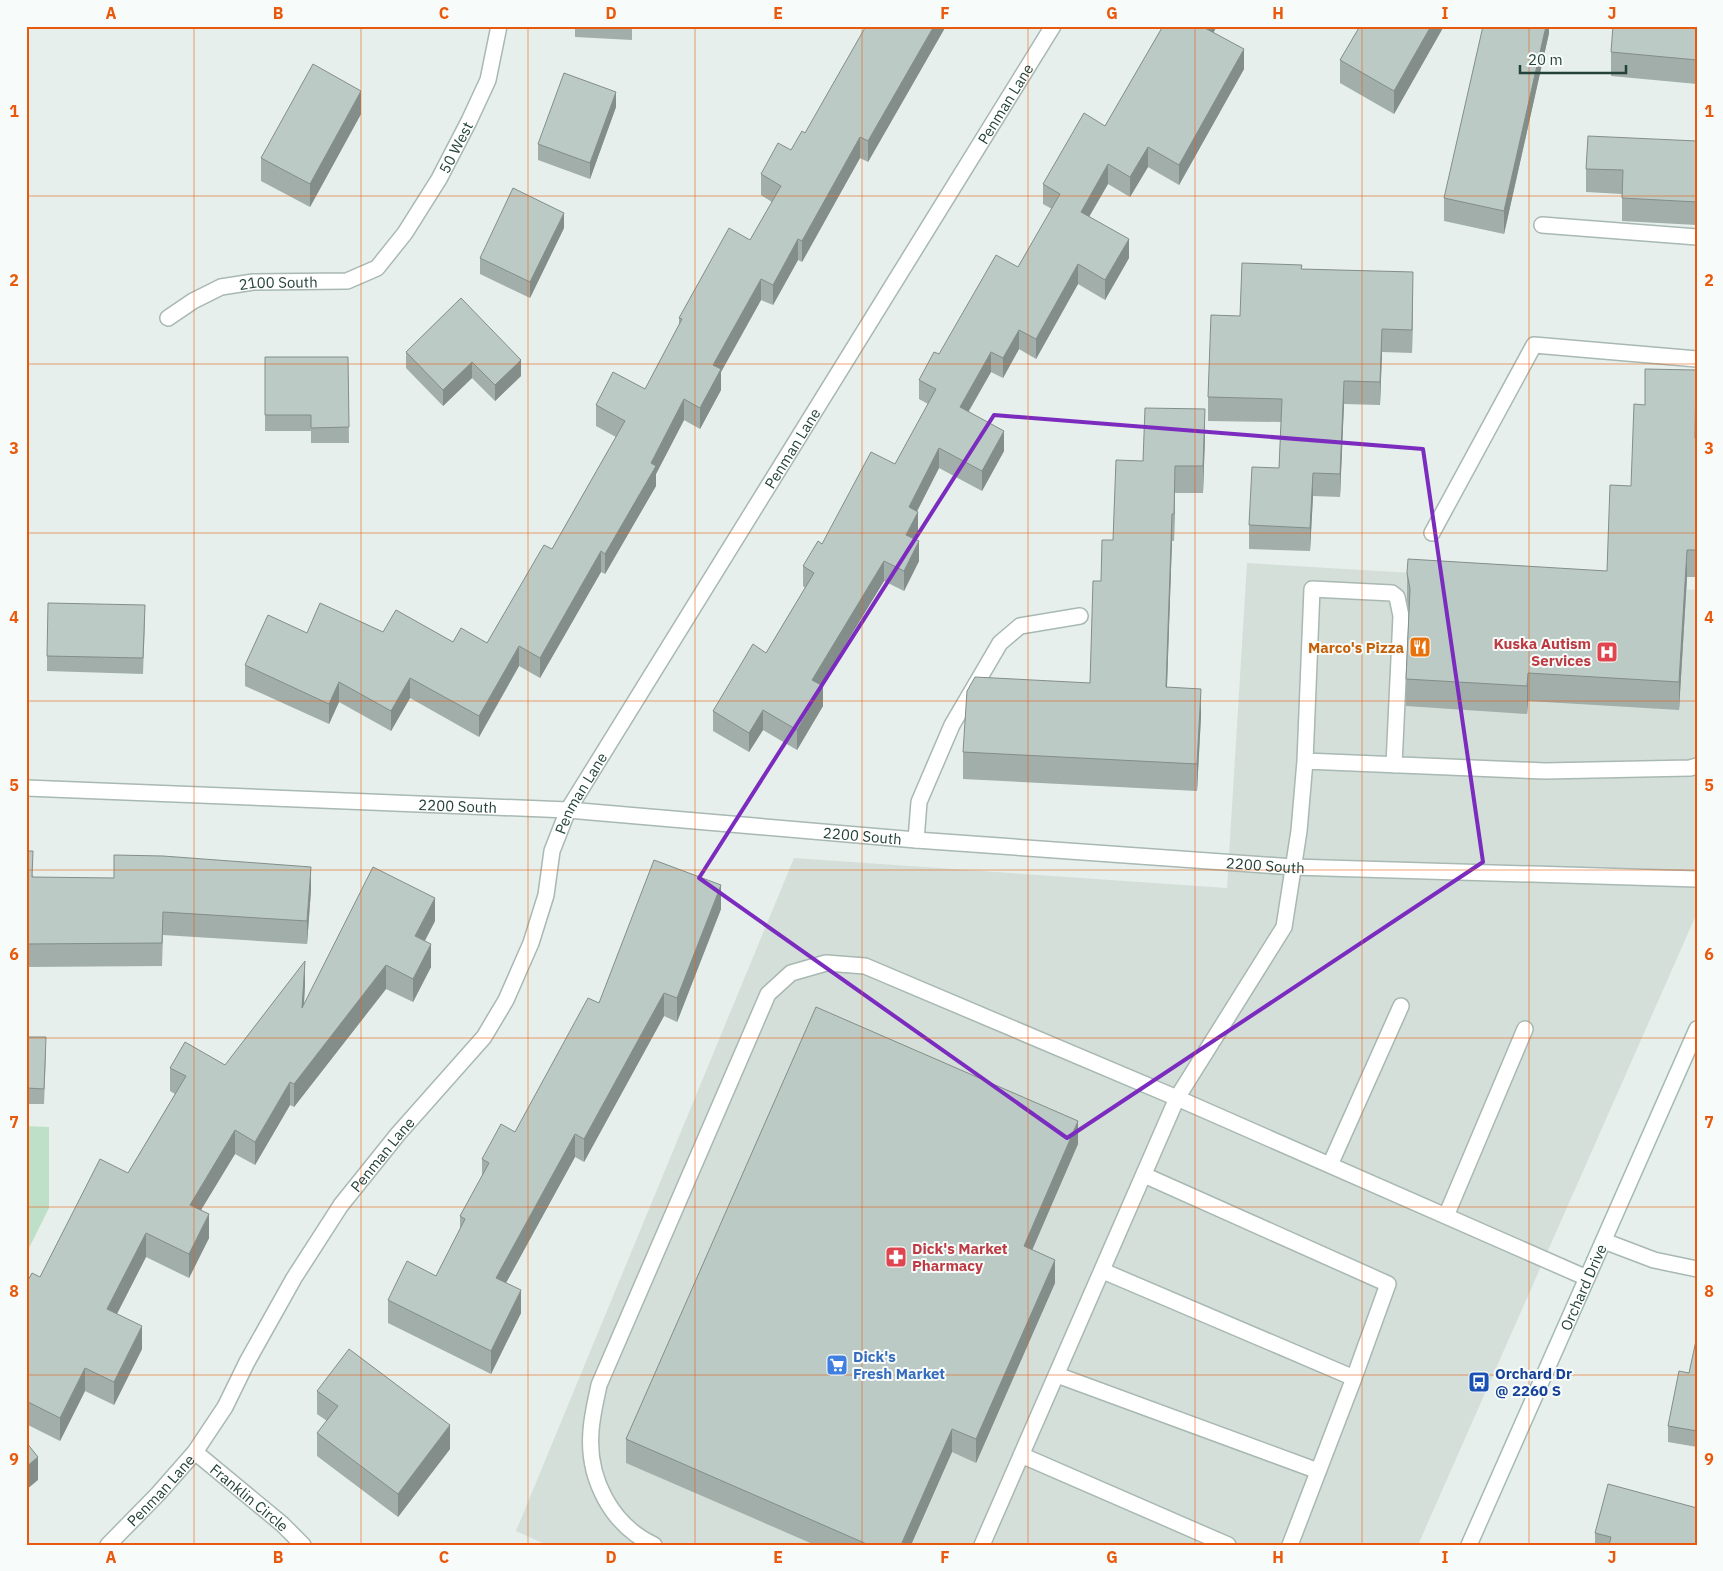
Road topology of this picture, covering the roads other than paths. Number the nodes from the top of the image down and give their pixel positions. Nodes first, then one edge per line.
1 (499, 26) edge
2 (1053, 26) edge
3 (1542, 226) dead end
4 (1697, 237) edge
5 (388, 257) joint
6 (168, 318) dead end
7 (1697, 359) edge
8 (1432, 533) dead end
9 (1080, 616) dead end
10 (1305, 761) junction
11 (1394, 765) junction
12 (1697, 766) edge
13 (26, 788) edge
14 (568, 810) junction
15 (916, 840) junction
16 (1293, 867) junction
17 (1697, 879) edge
18 (1401, 1006) dead end
19 (1525, 1029) dead end
20 (1697, 1029) edge
21 (1177, 1098) junction
22 (1330, 1165) junction
23 (1144, 1175) junction
24 (1446, 1216) junction
25 (1604, 1241) junction
26 (1697, 1269) edge
27 (1103, 1271) junction
28 (1587, 1278) junction
29 (1057, 1375) junction
30 (1354, 1378) junction
31 (195, 1452) junction
32 (1022, 1455) junction
33 (1318, 1471) junction
34 (108, 1545) edge
35 (302, 1545) edge
36 (654, 1545) edge
37 (982, 1545) edge
38 (1228, 1545) edge
39 (1290, 1545) edge
40 (1469, 1545) edge

1 - 5 street, 50 West
2 - 14 street, Penman Lane
3 - 4 street
5 - 6 street, 2100 South
7 - 8 street
9 - 15 street
10 - 11 street
10 - 11 street
10 - 16 street
11 - 12 street
13 - 14 street, 2200 South
14 - 15 street, 2200 South
14 - 31 street, Penman Lane
15 - 16 street, 2200 South
16 - 17 street, 2200 South
16 - 21 street
18 - 22 street
19 - 24 street
20 - 25 street, Orchard Drive
21 - 22 street
21 - 23 street
21 - 36 street
22 - 24 street
23 - 27 street
23 - 30 street
24 - 28 street
25 - 26 street
25 - 28 street, Orchard Drive
27 - 29 street
27 - 30 street
28 - 40 street, Orchard Drive
29 - 32 street
29 - 33 street
30 - 33 street
31 - 34 street, Penman Lane
31 - 35 street, Franklin Circle
32 - 37 street
32 - 38 street
33 - 39 street

